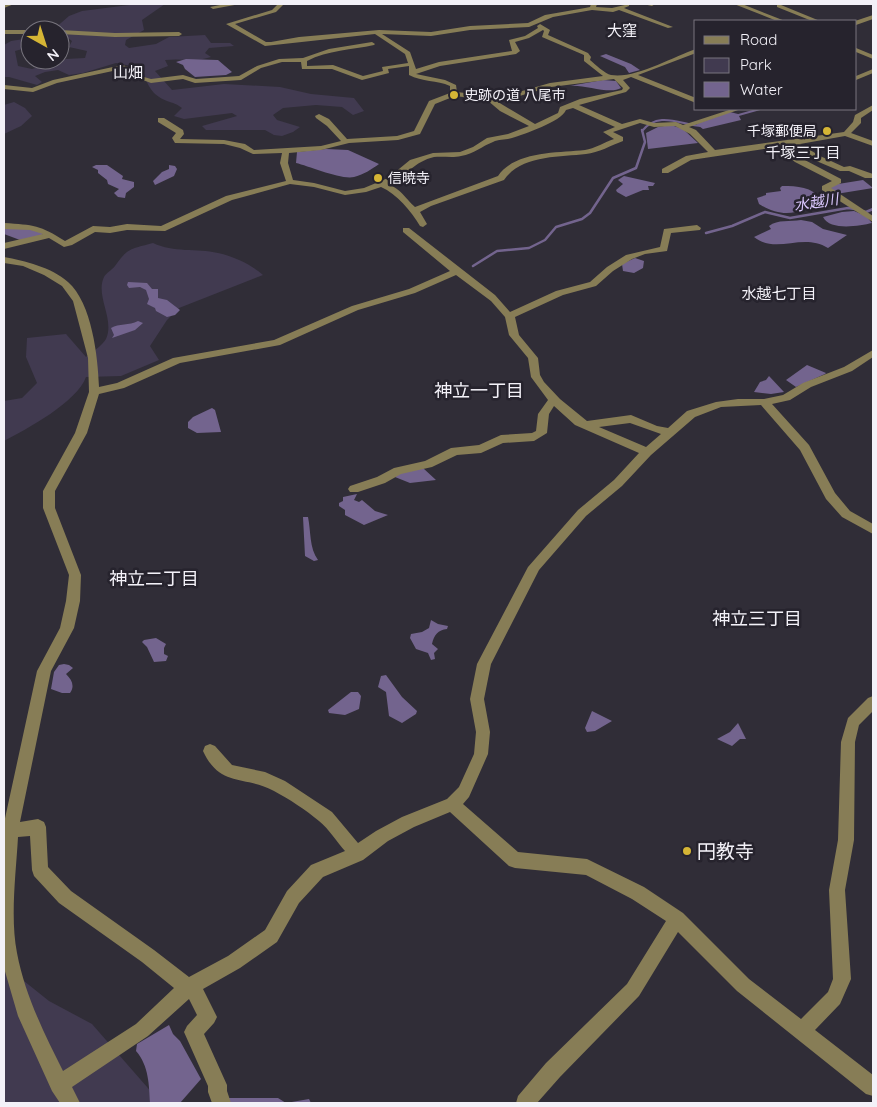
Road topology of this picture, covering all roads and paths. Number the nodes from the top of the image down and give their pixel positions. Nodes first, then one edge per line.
1 (11, 4) edge
2 (237, 4) edge
3 (281, 4) edge
4 (630, 4) edge
5 (646, 4) edge
6 (652, 4) edge
7 (738, 4) edge
8 (780, 5) edge
9 (4, 6) edge
10 (593, 6) edge
11 (213, 7) dead end
12 (620, 8) junction
13 (873, 16) edge
14 (776, 20) edge
15 (815, 20) edge
16 (536, 23) junction
17 (857, 23) edge
18 (670, 27) dead end
19 (542, 28) junction
20 (4, 32) edge
21 (20, 32) edge
22 (379, 32) junction
23 (70, 33) edge
24 (179, 34) dead end
25 (372, 44) dead end
26 (857, 50) edge
27 (694, 52) edge
28 (873, 57) edge
29 (304, 60) junction
30 (411, 64) junction
31 (873, 71) edge
32 (411, 73) junction
33 (631, 75) junction
34 (608, 77) junction
35 (857, 78) edge
36 (619, 79) junction
37 (4, 87) edge
38 (454, 94) junction
39 (694, 100) edge
40 (494, 101) junction
41 (573, 105) junction
42 (735, 110) edge
43 (872, 110) edge
44 (319, 116) dead end
45 (161, 120) dead end
46 (534, 126) junction
47 (622, 127) junction
48 (683, 127) junction
49 (846, 134) junction
50 (346, 142) junction
51 (792, 143) junction
52 (873, 144) edge
53 (779, 145) junction
54 (286, 150) junction
55 (713, 153) junction
56 (810, 154) junction
57 (795, 158) junction
58 (665, 171) dead end
59 (873, 176) edge
60 (290, 182) junction
61 (381, 184) junction
62 (415, 211) junction
63 (873, 220) edge
64 (423, 224) dead end
65 (4, 226) edge
66 (698, 228) dead end
67 (406, 230) dead end
68 (50, 236) junction
69 (4, 246) edge
70 (4, 260) edge
71 (457, 271) junction
72 (510, 316) junction
73 (873, 353) edge
74 (94, 392) junction
75 (555, 399) junction
76 (764, 402) junction
77 (586, 425) junction
78 (669, 432) junction
79 (647, 452) junction
80 (354, 489) dead end
81 (873, 530) edge
82 (873, 702) edge
83 (210, 751) dead end
84 (452, 804) junction
85 (10, 831) junction
86 (357, 854) junction
87 (678, 920) junction
88 (190, 986) junction
89 (802, 1031) junction
90 (871, 1082) edge
91 (59, 1084) junction
92 (71, 1103) edge
93 (222, 1103) edge
94 (524, 1103) edge

1 - 9 street
2 - 11 street
3 - 22 street
4 - 12 street
5 - 6 street
7 - 14 street
8 - 14 street
8 - 15 street
10 - 12 street
10 - 16 street
12 - 18 street
13 - 17 street
16 - 19 street
16 - 22 street
19 - 32 street
19 - 34 street
20 - 21 street
22 - 30 street
23 - 24 street
25 - 29 street
26 - 28 street
27 - 33 street
29 - 30 street
29 - 37 street
30 - 32 street
31 - 35 street
32 - 38 street
33 - 36 street
33 - 39 street
34 - 36 street
34 - 40 street
36 - 41 street
38 - 40 street
38 - 50 street
40 - 46 street
41 - 46 street
41 - 47 street
42 - 48 street
43 - 49 street
44 - 50 street
45 - 54 street
46 - 61 street
47 - 48 street
47 - 62 street
48 - 55 street
49 - 51 street
49 - 52 street
50 - 54 street
51 - 53 street
51 - 56 street
53 - 55 street
53 - 57 street
54 - 60 street
55 - 58 street
56 - 57 street
56 - 59 street
57 - 63 street
60 - 61 street
60 - 68 street
61 - 62 street
62 - 64 street
65 - 68 street
66 - 72 street
67 - 71 street
68 - 69 street
70 - 74 street
71 - 72 street
71 - 74 street
72 - 75 street
73 - 76 street
74 - 85 street
75 - 77 street
75 - 80 street
76 - 78 street
76 - 81 street
77 - 78 street
77 - 79 street
78 - 79 street
79 - 84 street
82 - 89 street
83 - 86 street
84 - 86 street
84 - 87 street
85 - 88 street
85 - 91 street
86 - 88 street
87 - 89 street
87 - 94 street
88 - 91 street
88 - 93 street
89 - 90 street
91 - 92 street

